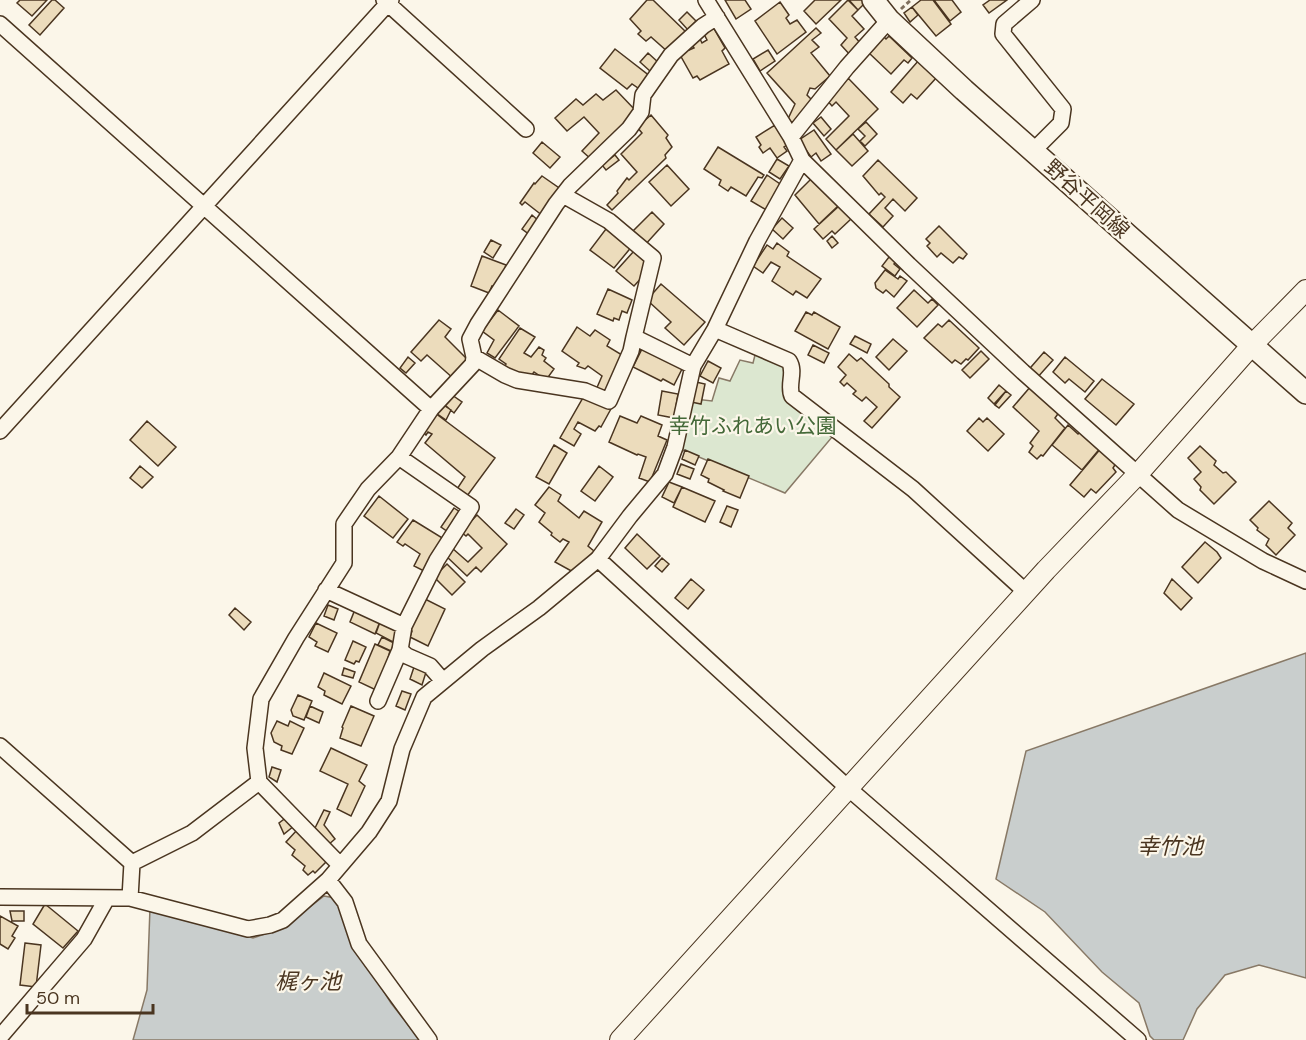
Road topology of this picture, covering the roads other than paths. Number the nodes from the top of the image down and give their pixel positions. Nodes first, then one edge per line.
1 (706, 0) edge
2 (873, 0) edge
3 (1032, 0) edge
4 (388, 1) edge
5 (717, 17) junction
6 (889, 20) junction
7 (0, 24) edge
8 (525, 129) dead end
9 (791, 137) junction
10 (1033, 151) junction
11 (802, 160) junction
12 (563, 195) junction
13 (204, 205) junction
14 (1306, 290) edge
15 (715, 329) junction
16 (634, 337) junction
17 (1252, 345) junction
18 (474, 357) junction
19 (693, 366) junction
20 (1306, 393) edge
21 (431, 409) junction
22 (0, 431) edge
23 (399, 458) junction
24 (1138, 474) junction
25 (598, 560) junction
26 (1306, 581) edge
27 (326, 590) junction
28 (1026, 592) junction
29 (404, 626) junction
30 (400, 650) junction
31 (443, 681) junction
32 (378, 701) dead end
33 (0, 746) edge
34 (259, 782) junction
35 (848, 788) junction
36 (132, 863) junction
37 (340, 865) junction
38 (328, 880) junction
39 (0, 897) edge
40 (107, 898) junction
41 (130, 898) junction
42 (0, 1037) edge
43 (429, 1040) edge
44 (621, 1040) edge
45 (1138, 1040) edge

1 - 5 street
2 - 6 main road, 野谷平岡線
3 - 10 street
4 - 8 street
4 - 13 street
5 - 9 street
5 - 12 street
6 - 9 street
6 - 10 main road, 野谷平岡線
7 - 13 street
9 - 11 street
10 - 17 main road, 野谷平岡線
11 - 15 street
11 - 24 street
12 - 16 street
12 - 18 street
13 - 21 street
13 - 22 street
14 - 17 street
15 - 19 street
15 - 28 street
16 - 18 street
16 - 19 street
17 - 20 main road, 野谷平岡線
17 - 24 street
18 - 21 street
19 - 25 street
21 - 23 street
23 - 27 street
23 - 29 street
24 - 26 street
24 - 28 street
25 - 31 street
25 - 35 street
27 - 29 street
27 - 34 street
28 - 35 street
29 - 30 street
30 - 31 street
30 - 32 street
31 - 37 street
33 - 36 street
34 - 36 street
34 - 37 street
35 - 44 street
35 - 45 street
36 - 41 street
37 - 38 street
38 - 41 street
38 - 43 street
39 - 40 street
40 - 41 street
40 - 42 street

